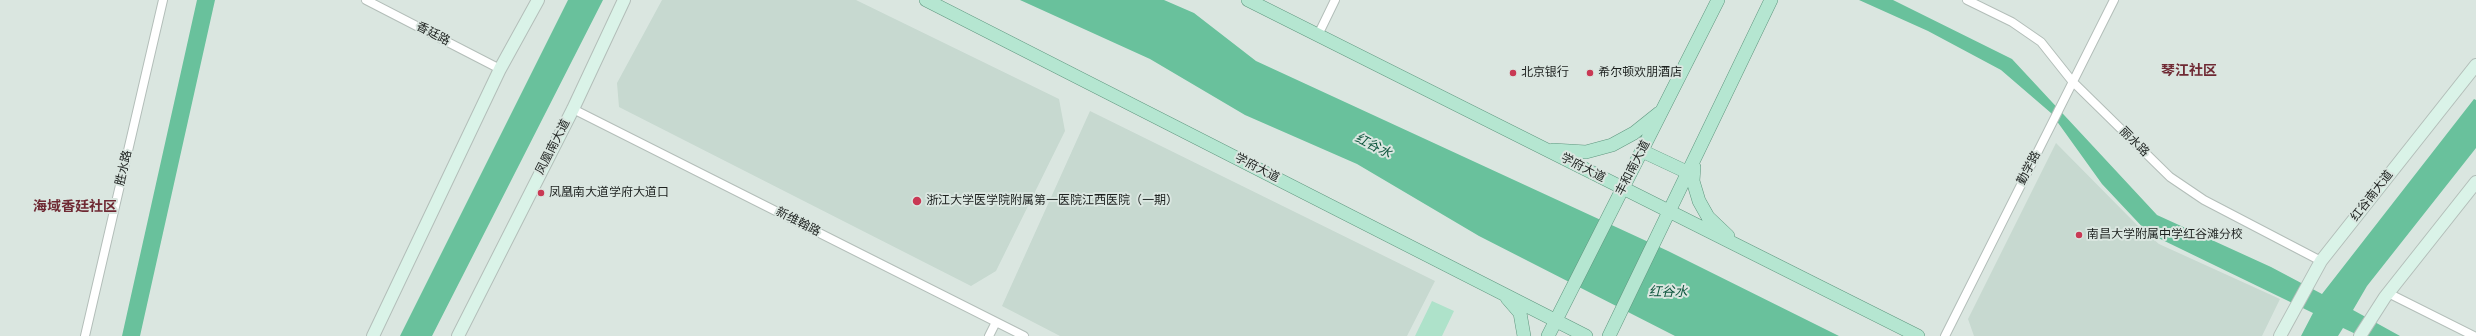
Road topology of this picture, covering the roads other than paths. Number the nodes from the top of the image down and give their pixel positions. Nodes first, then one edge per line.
1 (162, 0) edge
2 (366, 0) edge
3 (538, 0) edge
4 (624, 0) edge
5 (926, 0) edge
6 (1248, 0) edge
7 (1335, 0) edge
8 (1718, 0) edge
9 (1771, 0) edge
10 (1967, 0) edge
11 (2114, 0) edge
12 (1318, 35) junction
13 (2476, 64) edge
14 (500, 69) junction
15 (2072, 81) junction
16 (573, 108) junction
17 (1663, 109) junction
18 (1545, 149) junction
19 (1642, 151) junction
20 (1695, 160) junction
21 (1689, 173) junction
22 (2476, 182) edge
23 (1623, 188) junction
24 (1670, 211) junction
25 (1738, 245) junction
26 (2321, 261) junction
27 (1502, 292) junction
28 (2388, 293) junction
29 (1556, 320) junction
30 (996, 322) junction
31 (85, 336) edge
32 (373, 336) edge
33 (458, 336) edge
34 (989, 336) edge
35 (1024, 336) edge
36 (1524, 336) edge
37 (1548, 336) edge
38 (1586, 336) edge
39 (1609, 336) edge
40 (1918, 336) edge
41 (1945, 336) edge
42 (2280, 336) edge
43 (2360, 336) edge
44 (2474, 336) edge

1 - 31 street, 胜水路
2 - 14 street, 香廷路
3 - 14 main road
4 - 16 main road, 凤凰南大道
5 - 27 main road, 学府大道
6 - 12 main road, 学府大道
7 - 12 street
8 - 17 main road, 丰和南大道
9 - 20 main road
10 - 15 street, 丽水路
11 - 15 street, 勤学路
12 - 18 main road, 学府大道
13 - 26 main road, 红谷南大道
14 - 32 main road
15 - 26 street, 丽水路
15 - 41 street, 勤学路
16 - 30 street, 新维翰路
16 - 33 main road, 凤凰南大道
17 - 18 main road
17 - 19 main road, 丰和南大道
18 - 23 main road, 学府大道
19 - 21 main road
19 - 23 main road, 丰和南大道
20 - 21 main road
20 - 25 main road
21 - 24 main road
22 - 28 main road
23 - 24 main road, 学府大道
23 - 29 main road, 丰和南大道
24 - 25 main road, 学府大道
24 - 39 main road
25 - 40 main road, 学府大道
26 - 42 main road, 红谷南大道
27 - 29 main road, 学府大道
27 - 36 main road
28 - 43 main road
28 - 44 street
29 - 37 main road, 丰和南大道
29 - 38 main road, 学府大道
30 - 34 street
30 - 35 street, 新维翰路

